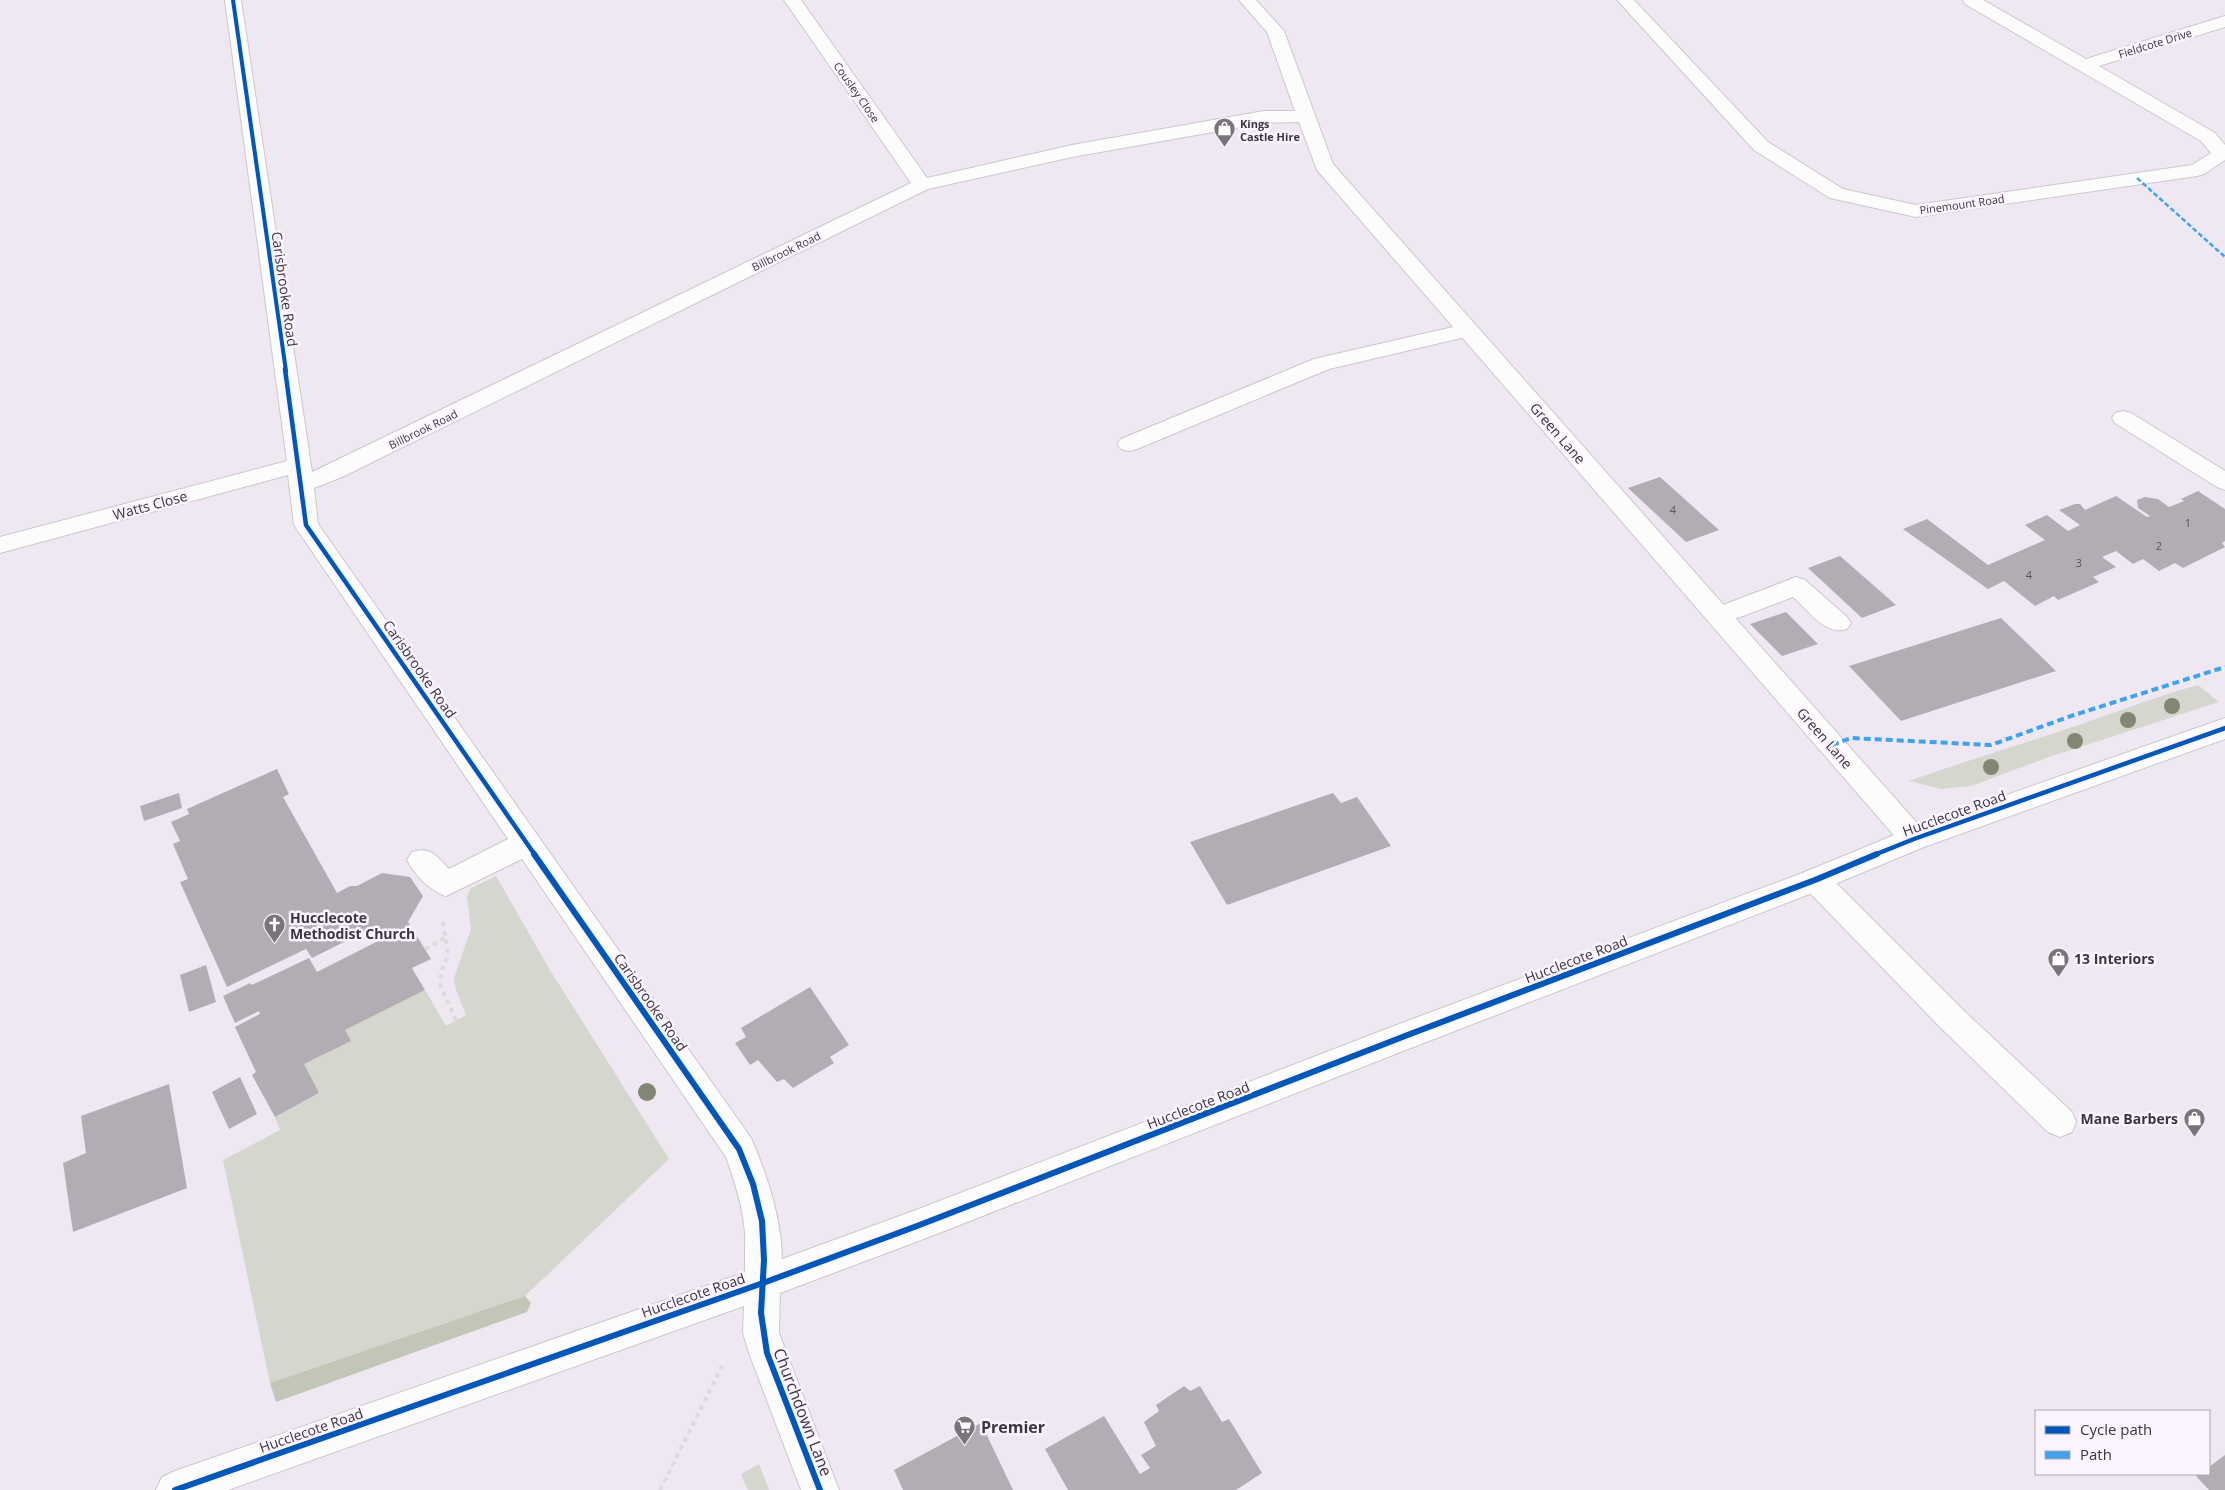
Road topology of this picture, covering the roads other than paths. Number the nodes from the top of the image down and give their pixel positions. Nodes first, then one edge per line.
1 (233, 0) edge
2 (792, 0) edge
3 (1248, 0) edge
4 (1624, 0) edge
5 (1971, 0) edge
6 (2225, 22) edge
7 (2085, 65) junction
8 (1305, 116) junction
9 (2224, 154) edge
10 (922, 185) junction
11 (1466, 330) junction
12 (2123, 418) dead end
13 (1129, 444) dead end
14 (300, 475) junction
15 (2225, 482) edge
16 (0, 545) edge
17 (1719, 616) junction
18 (1838, 623) dead end
19 (2225, 728) edge
20 (1914, 839) junction
21 (527, 844) junction
22 (422, 860) dead end
23 (1815, 880) junction
24 (2060, 1122) dead end
25 (763, 1283) junction
26 (175, 1490) edge
27 (820, 1490) edge

1 - 14 street, Carisbrooke Road
2 - 10 street, Cousley Close
3 - 8 street, Green Lane
4 - 9 street, Pinemount Road
5 - 7 street, Pinemount Road
6 - 7 street, Fieldcote Drive
7 - 9 street, Pinemount Road
8 - 10 street, Billbrook Road
8 - 11 street, Green Lane
10 - 14 street, Billbrook Road
11 - 13 street
11 - 17 street, Green Lane
12 - 15 street
14 - 16 street, Watts Close
14 - 21 street, Carisbrooke Road
17 - 18 street
17 - 20 street, Green Lane
19 - 20 street, Hucclecote Road
20 - 23 street, Hucclecote Road
21 - 22 street
21 - 25 street, Carisbrooke Road
23 - 24 street
23 - 25 street, Hucclecote Road
25 - 26 street, Hucclecote Road
25 - 27 street, Churchdown Lane

